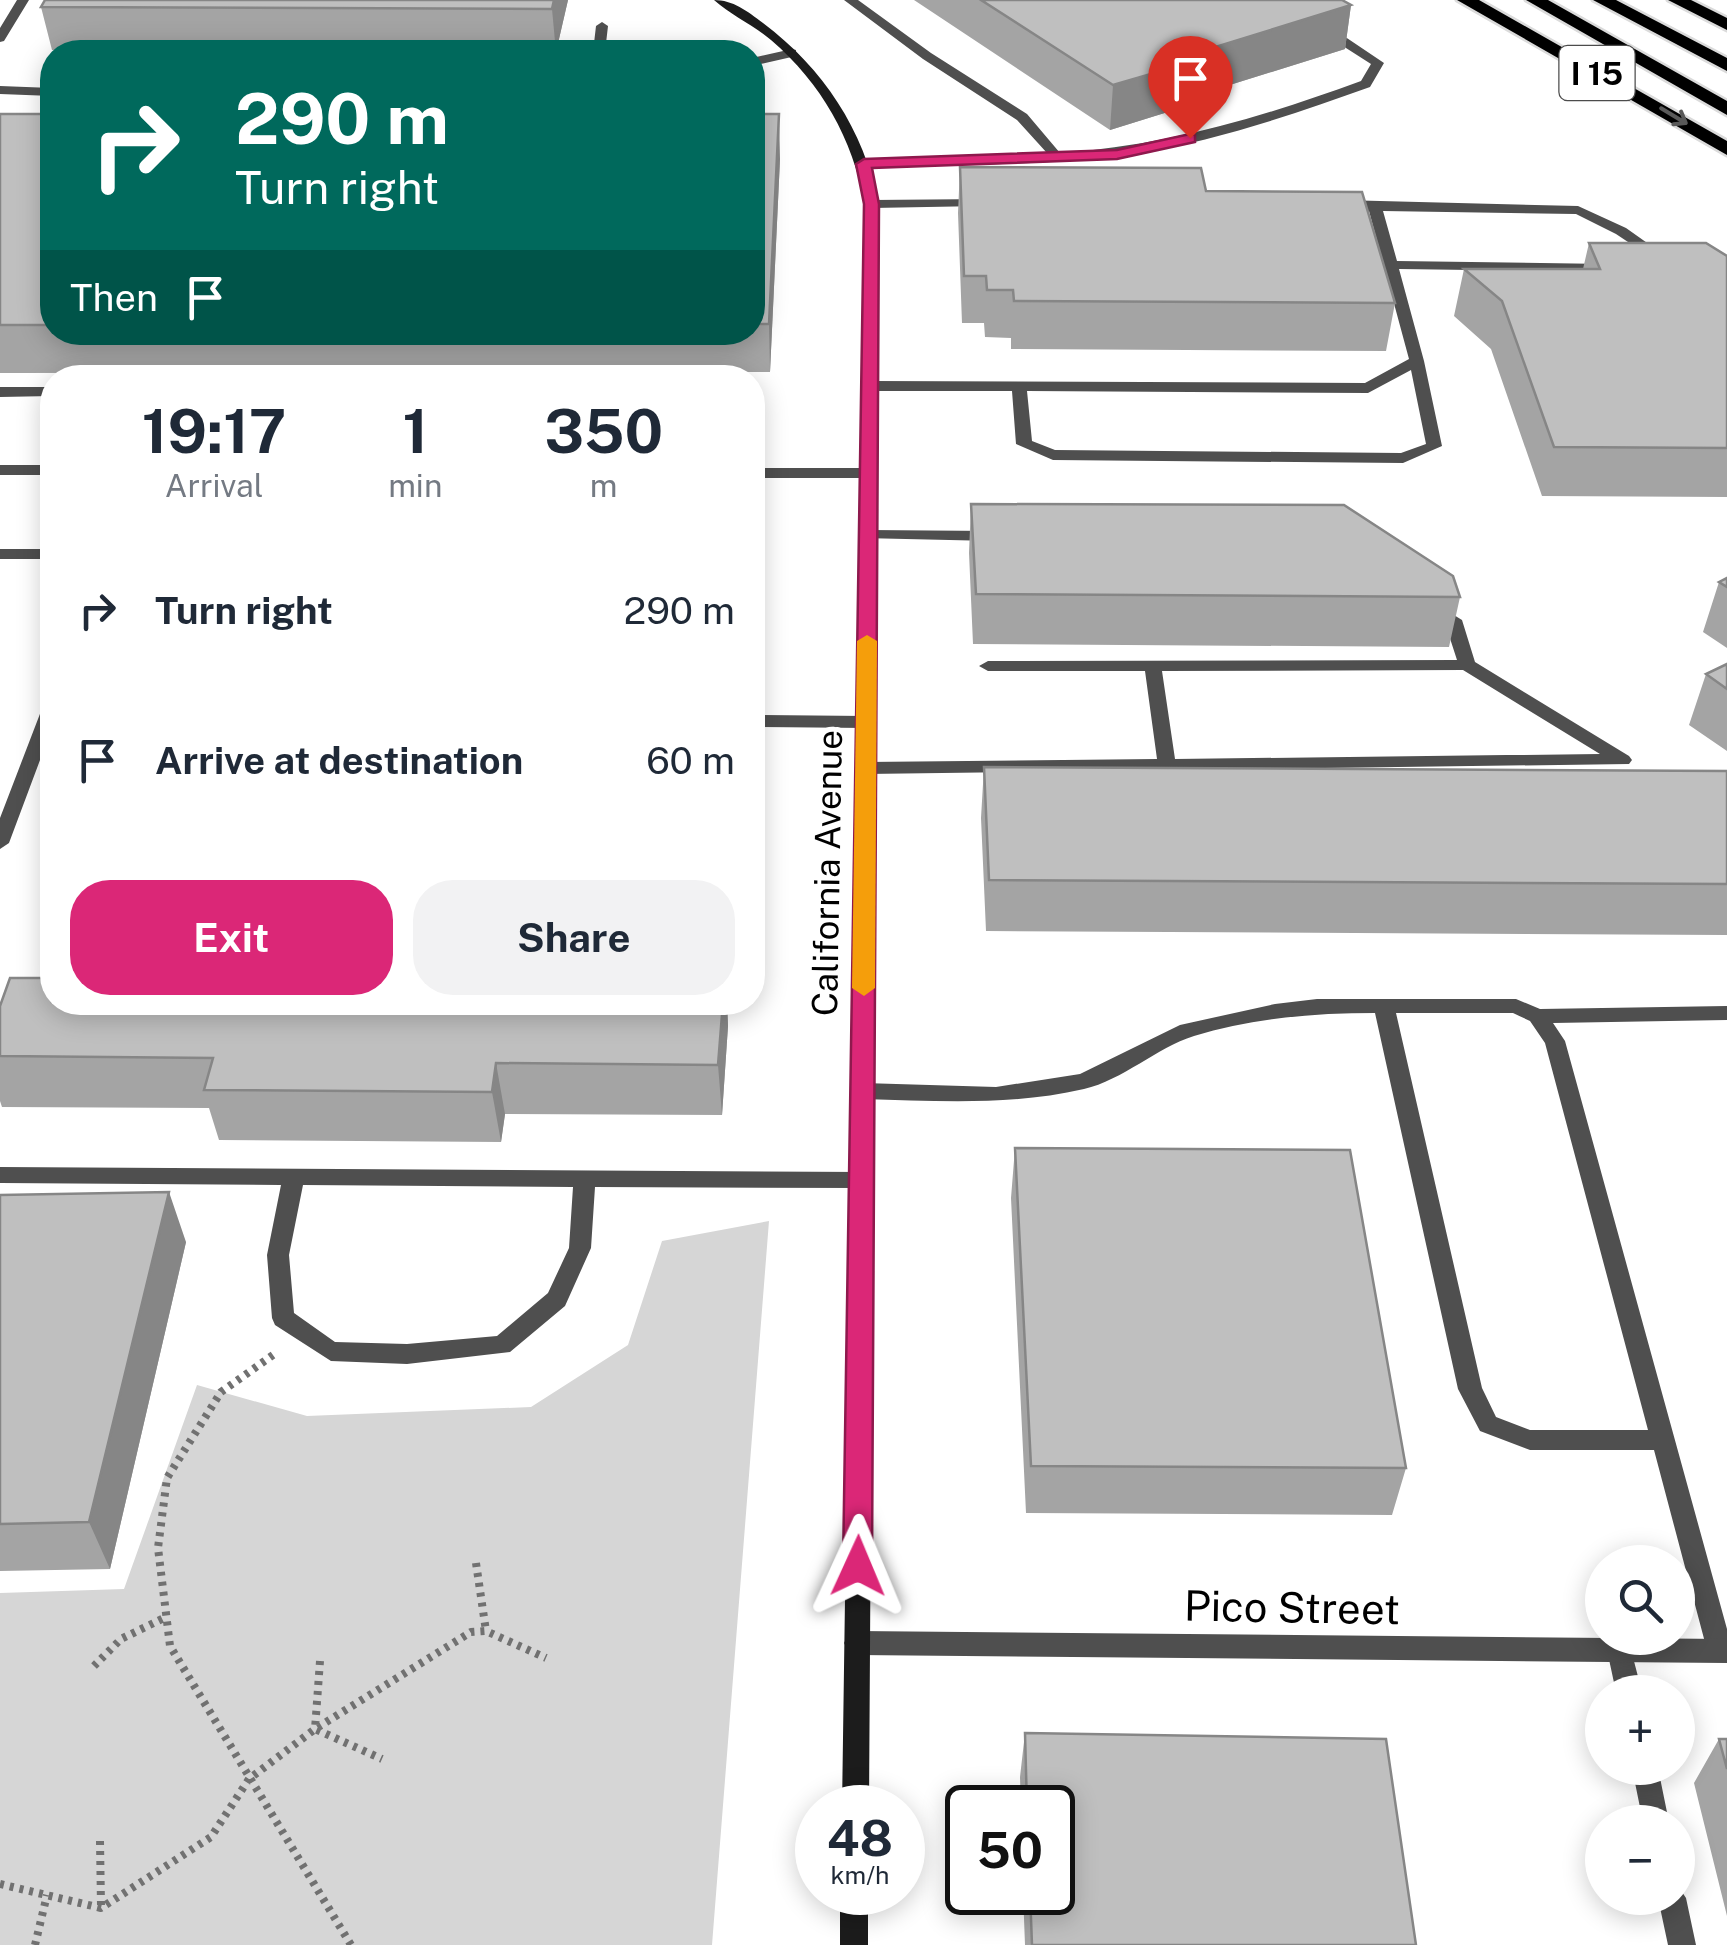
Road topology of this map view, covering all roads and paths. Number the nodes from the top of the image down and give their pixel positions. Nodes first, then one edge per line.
1 (23, 0) edge
2 (720, 0) edge
3 (850, 0) edge
4 (1466, 0) edge
5 (1535, 0) edge
6 (1602, 0) edge
7 (1677, 0) edge
8 (1304, 18) edge
9 (1727, 25) edge
10 (602, 26) dead end
11 (0, 38) edge
12 (600, 40) edge
13 (792, 53) junction
14 (1631, 54) junction
15 (765, 59) edge
16 (1727, 65) edge
17 (0, 90) edge
18 (40, 92) edge
19 (1727, 109) edge
20 (1727, 127) edge
21 (1727, 148) edge
22 (1057, 156) junction
23 (864, 164) junction
24 (1008, 202) edge
25 (1324, 202) edge
26 (872, 204) junction
27 (1375, 207) junction
28 (1664, 260) junction
29 (1390, 265) junction
30 (1629, 269) edge
31 (1648, 269) edge
32 (1680, 271) edge
33 (1417, 361) junction
34 (870, 386) junction
35 (1019, 387) junction
36 (0, 392) edge
37 (40, 392) edge
38 (0, 470) edge
39 (40, 470) edge
40 (765, 473) edge
41 (869, 473) junction
42 (868, 535) junction
43 (1008, 536) edge
44 (0, 554) edge
45 (40, 554) edge
46 (1422, 599) edge
47 (1467, 665) junction
48 (988, 666) dead end
49 (1153, 666) junction
50 (765, 722) edge
51 (866, 722) junction
52 (40, 738) edge
53 (1167, 765) junction
54 (866, 768) junction
55 (0, 844) edge
56 (1384, 1006) junction
57 (1727, 1013) edge
58 (1537, 1016) junction
59 (862, 1091) junction
60 (0, 1175) edge
61 (294, 1175) junction
62 (584, 1178) junction
63 (862, 1180) junction
64 (304, 1333) junction
65 (1663, 1440) junction
66 (476, 1563) dead end
67 (166, 1616) junction
68 (486, 1631) junction
69 (856, 1643) junction
70 (1585, 1650) edge
71 (1695, 1650) edge
72 (1723, 1650) edge
73 (546, 1658) dead end
74 (320, 1661) dead end
75 (94, 1666) dead end
76 (316, 1729) junction
77 (382, 1760) dead end
78 (249, 1779) junction
79 (855, 1785) edge
80 (100, 1841) dead end
81 (0, 1884) edge
82 (46, 1895) junction
83 (101, 1908) junction
84 (854, 1915) edge
85 (1676, 1915) edge
86 (35, 1945) edge
87 (351, 1945) edge
88 (854, 1945) edge
89 (1682, 1945) edge

1 - 11 street
2 - 13 main road, California Avenue
3 - 22 street
4 -> 21 highway, I 15
5 - 14 highway
6 - 16 highway
7 - 9 highway
8 - 22 street
10 - 12 street
13 - 15 street
13 - 23 main road, California Avenue
14 - 19 highway
14 - 20 highway
17 - 18 street
22 - 23 street
23 - 26 main road, California Avenue
24 - 26 street
25 - 27 street
26 - 34 main road, California Avenue
27 - 28 street
27 - 29 street
28 - 31 street
28 - 32 street
29 - 30 street
29 - 33 street
33 - 35 street
33 - 35 street
34 - 35 street
34 - 41 main road, California Avenue
36 - 37 street
38 - 39 street
40 - 41 street
41 - 42 main road, California Avenue
42 - 43 street
42 - 51 main road, California Avenue
44 - 45 street
46 - 47 street
47 - 49 street
47 - 53 street
48 - 49 street
49 - 53 street
50 - 51 street
51 - 54 main road, California Avenue
52 - 55 street
53 - 54 street
54 - 59 main road, California Avenue
56 - 58 street
56 - 59 street
56 - 65 street
57 - 58 street
58 - 65 street
59 - 63 main road, California Avenue
60 - 61 street
61 - 62 street
61 - 64 street
62 - 63 street
62 - 64 street
63 - 69 main road, California Avenue
64 - 67 path
65 - 72 street
66 - 68 path
67 - 75 path
67 - 78 path
68 - 73 path
68 - 76 path
69 - 70 street, Pico Street
69 - 79 main road, California Avenue
71 - 72 street, Pico Street
74 - 76 path
76 - 77 path
76 - 78 path
78 - 83 path
78 - 87 path
80 - 83 path
81 - 82 path
82 - 83 path
82 - 86 path
84 - 88 main road
85 - 89 street

